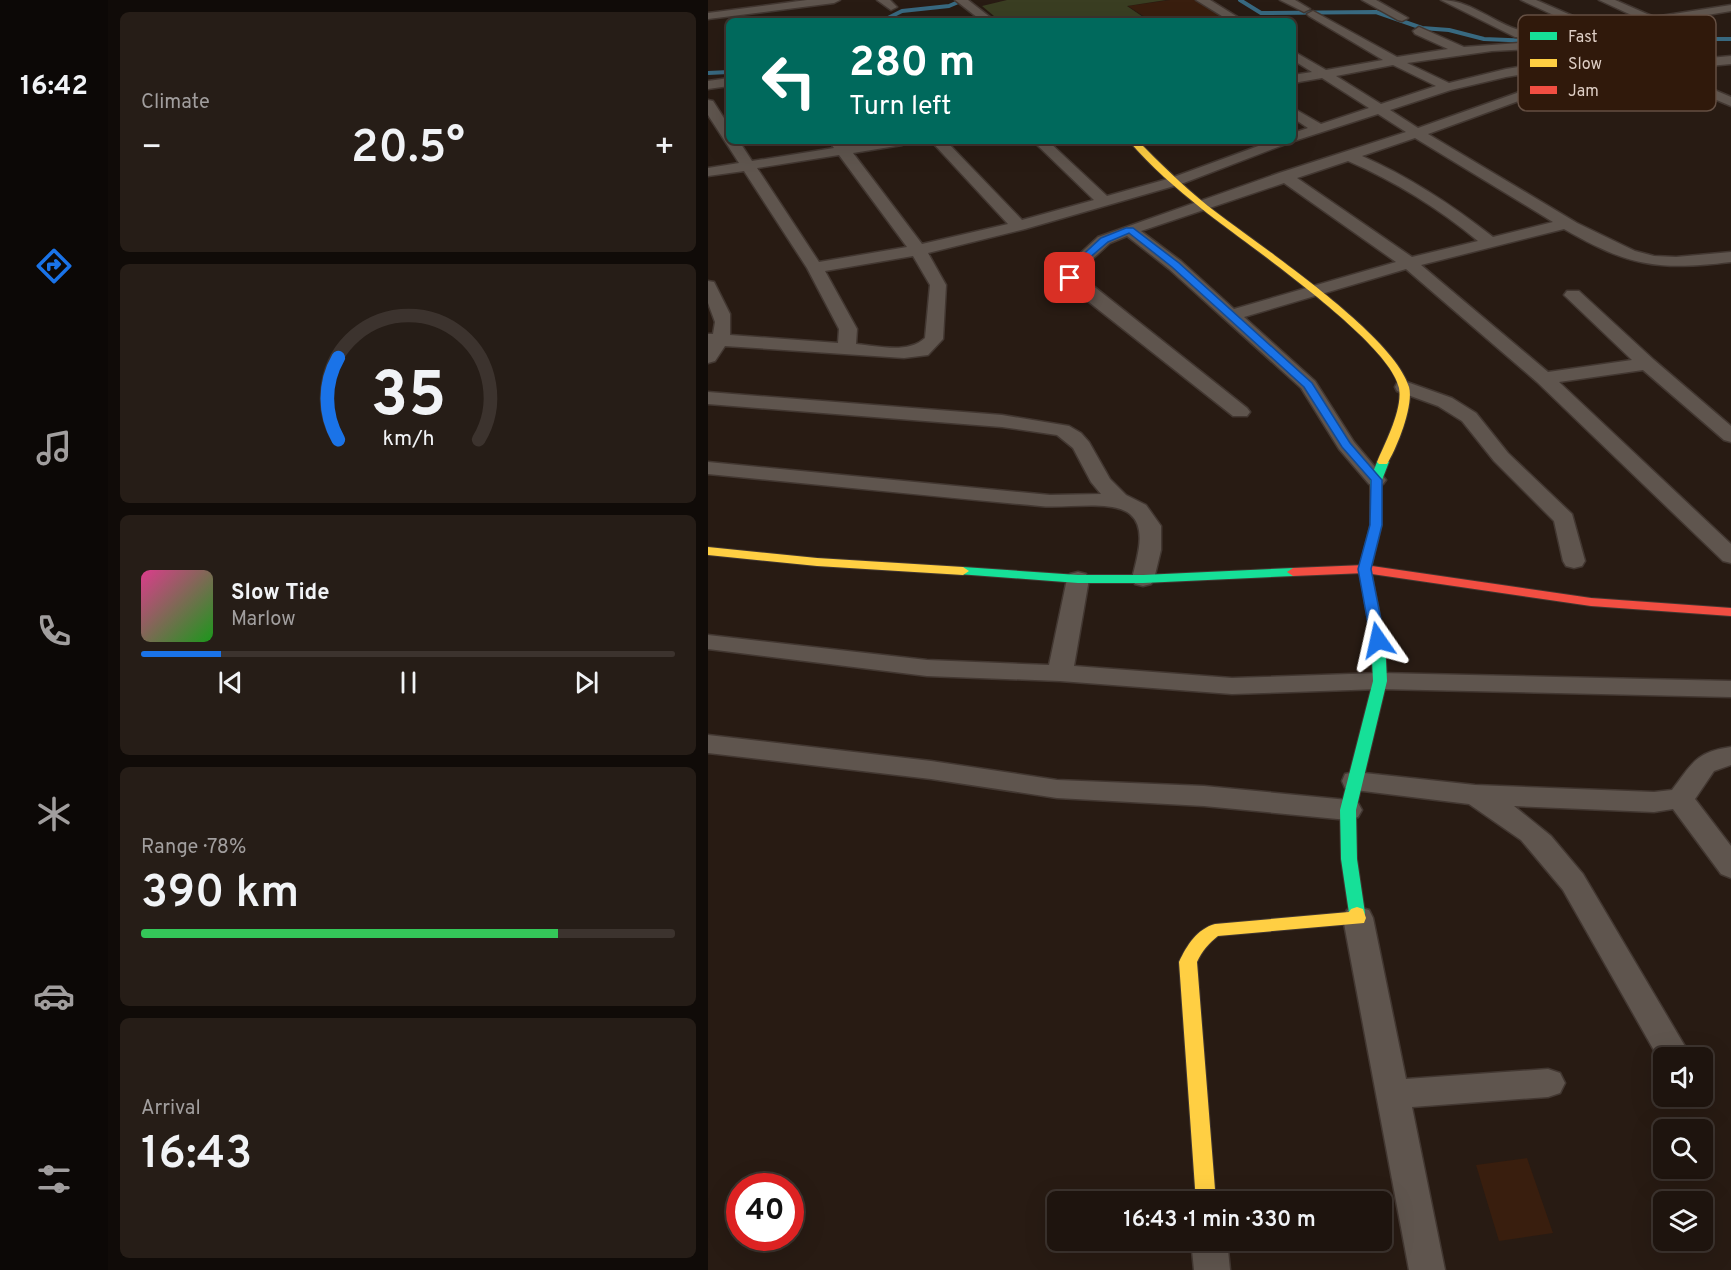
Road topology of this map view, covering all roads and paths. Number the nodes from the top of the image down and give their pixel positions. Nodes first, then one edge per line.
1 (727, 0) edge
2 (834, 0) edge
3 (1202, 0) edge
4 (1368, 0) edge
5 (1447, 0) edge
6 (1527, 0) edge
7 (1605, 0) edge
8 (811, 1) edge
9 (1288, 1) edge
10 (964, 2) edge
11 (1695, 4) dead end
12 (1306, 8) edge
13 (1731, 8) edge
14 (1714, 11) junction
15 (824, 15) dead end
16 (1562, 15) edge
17 (1639, 15) edge
18 (1690, 15) edge
19 (708, 16) edge
20 (741, 17) edge
21 (1731, 17) edge
22 (985, 18) edge
23 (1233, 18) edge
24 (1402, 18) dead end
25 (1419, 31) dead end
26 (1518, 34) edge
27 (1518, 46) edge
28 (1462, 50) junction
29 (1296, 57) edge
30 (1731, 60) edge
31 (1394, 61) junction
32 (1716, 61) edge
33 (1518, 71) edge
34 (1506, 73) junction
35 (1324, 75) junction
36 (1296, 79) edge
37 (726, 82) edge
38 (708, 85) edge
39 (1447, 87) junction
40 (1716, 96) edge
41 (1518, 97) edge
42 (1731, 102) edge
43 (708, 104) edge
44 (1379, 109) junction
45 (1296, 114) edge
46 (1320, 130) junction
47 (726, 132) edge
48 (1418, 132) junction
49 (1296, 137) edge
50 (734, 144) edge
51 (865, 144) edge
52 (941, 144) edge
53 (1043, 144) edge
54 (1136, 144) edge
55 (1238, 144) edge
56 (1275, 144) edge
57 (840, 146) edge
58 (1250, 152) junction
59 (1347, 155) junction
60 (747, 165) junction
61 (708, 172) edge
62 (1284, 176) junction
63 (1176, 182) junction
64 (1105, 202) junction
65 (1202, 205) junction
66 (1568, 224) junction
67 (1019, 225) junction
68 (1130, 230) junction
69 (1491, 243) junction
70 (918, 250) junction
71 (1725, 258) edge
72 (1409, 263) junction
73 (815, 268) junction
74 (1731, 272) edge
75 (708, 286) edge
76 (1313, 290) junction
77 (1573, 295) dead end
78 (1233, 315) junction
79 (715, 340) edge
80 (847, 348) junction
81 (708, 357) edge
82 (1647, 364) junction
83 (1544, 378) junction
84 (1404, 387) junction
85 (708, 398) edge
86 (1240, 412) dead end
87 (1731, 436) edge
88 (708, 468) edge
89 (1377, 480) junction
90 (1118, 500) junction
91 (708, 550) edge
92 (1731, 556) edge
93 (1574, 561) dead end
94 (1365, 569) junction
95 (1078, 579) junction
96 (1143, 579) junction
97 (1731, 612) edge
98 (708, 642) edge
99 (1060, 673) junction
100 (1380, 681) junction
101 (1731, 688) edge
102 (708, 744) edge
103 (1731, 756) edge
104 (1356, 781) junction
105 (1475, 795) junction
106 (1680, 799) junction
107 (1348, 810) junction
108 (1731, 867) edge
109 (1358, 918) junction
110 (1668, 1047) edge
111 (1548, 1083) dead end
112 (1392, 1094) junction
113 (1205, 1191) edge
114 (1210, 1251) edge
115 (1212, 1270) edge
116 (1427, 1270) edge

1 - 20 street
2 - 8 street
3 - 23 street
4 - 24 street
5 - 26 street
6 - 16 street
7 - 17 street
8 - 15 street
8 - 20 street
9 - 12 street
10 - 22 street
11 - 14 street
12 - 31 street
13 - 14 street
14 - 18 street
14 - 21 street
19 - 20 street
25 - 28 street
27 - 28 street
28 - 31 street
28 - 34 street
29 - 35 street
30 - 32 street
31 - 35 street
31 - 39 street
33 - 34 street
34 - 39 street
35 - 36 street
35 - 44 street
37 - 38 street
39 - 44 street
40 - 42 street
41 - 48 street
43 - 47 street
44 - 46 street
44 - 48 street
45 - 46 street
46 - 49 street
48 - 59 street
48 - 66 street
50 - 60 street
51 - 57 street
52 - 67 street
53 - 64 street
54 - 63 street
55 - 58 street
56 - 58 street
57 - 60 street
57 - 70 street
58 - 63 street
59 - 62 street
59 - 69 street
60 - 61 street
60 - 73 street
62 - 65 street
62 - 72 street
63 - 64 street
63 - 65 street
64 - 67 street
65 - 68 street
65 - 76 street
66 - 69 street
66 - 71 street
67 - 70 street
68 - 78 street
68 - 86 street
69 - 72 street
70 - 73 street
70 - 80 street
71 - 74 street
72 - 76 street
72 - 83 street
73 - 80 street
75 - 79 street
76 - 78 street
76 - 84 street
77 - 82 street
78 - 89 street
79 - 80 street
79 - 81 street
82 - 83 street
82 - 87 street
83 - 92 street
84 - 89 street
84 - 93 street
85 - 90 street
88 - 90 street
89 - 94 street
90 - 96 street
91 - 95 street
94 - 96 street
94 - 97 street
94 - 100 street
95 - 96 street
95 - 99 street
98 - 99 street
99 - 100 street
100 - 101 street
100 - 104 street
102 - 107 street
103 - 106 street
104 - 105 street
104 - 107 street
105 - 106 street
105 - 110 street
106 - 108 street
107 - 109 street
109 - 112 street
109 - 113 street
111 - 112 street
112 - 116 street
114 - 115 street

